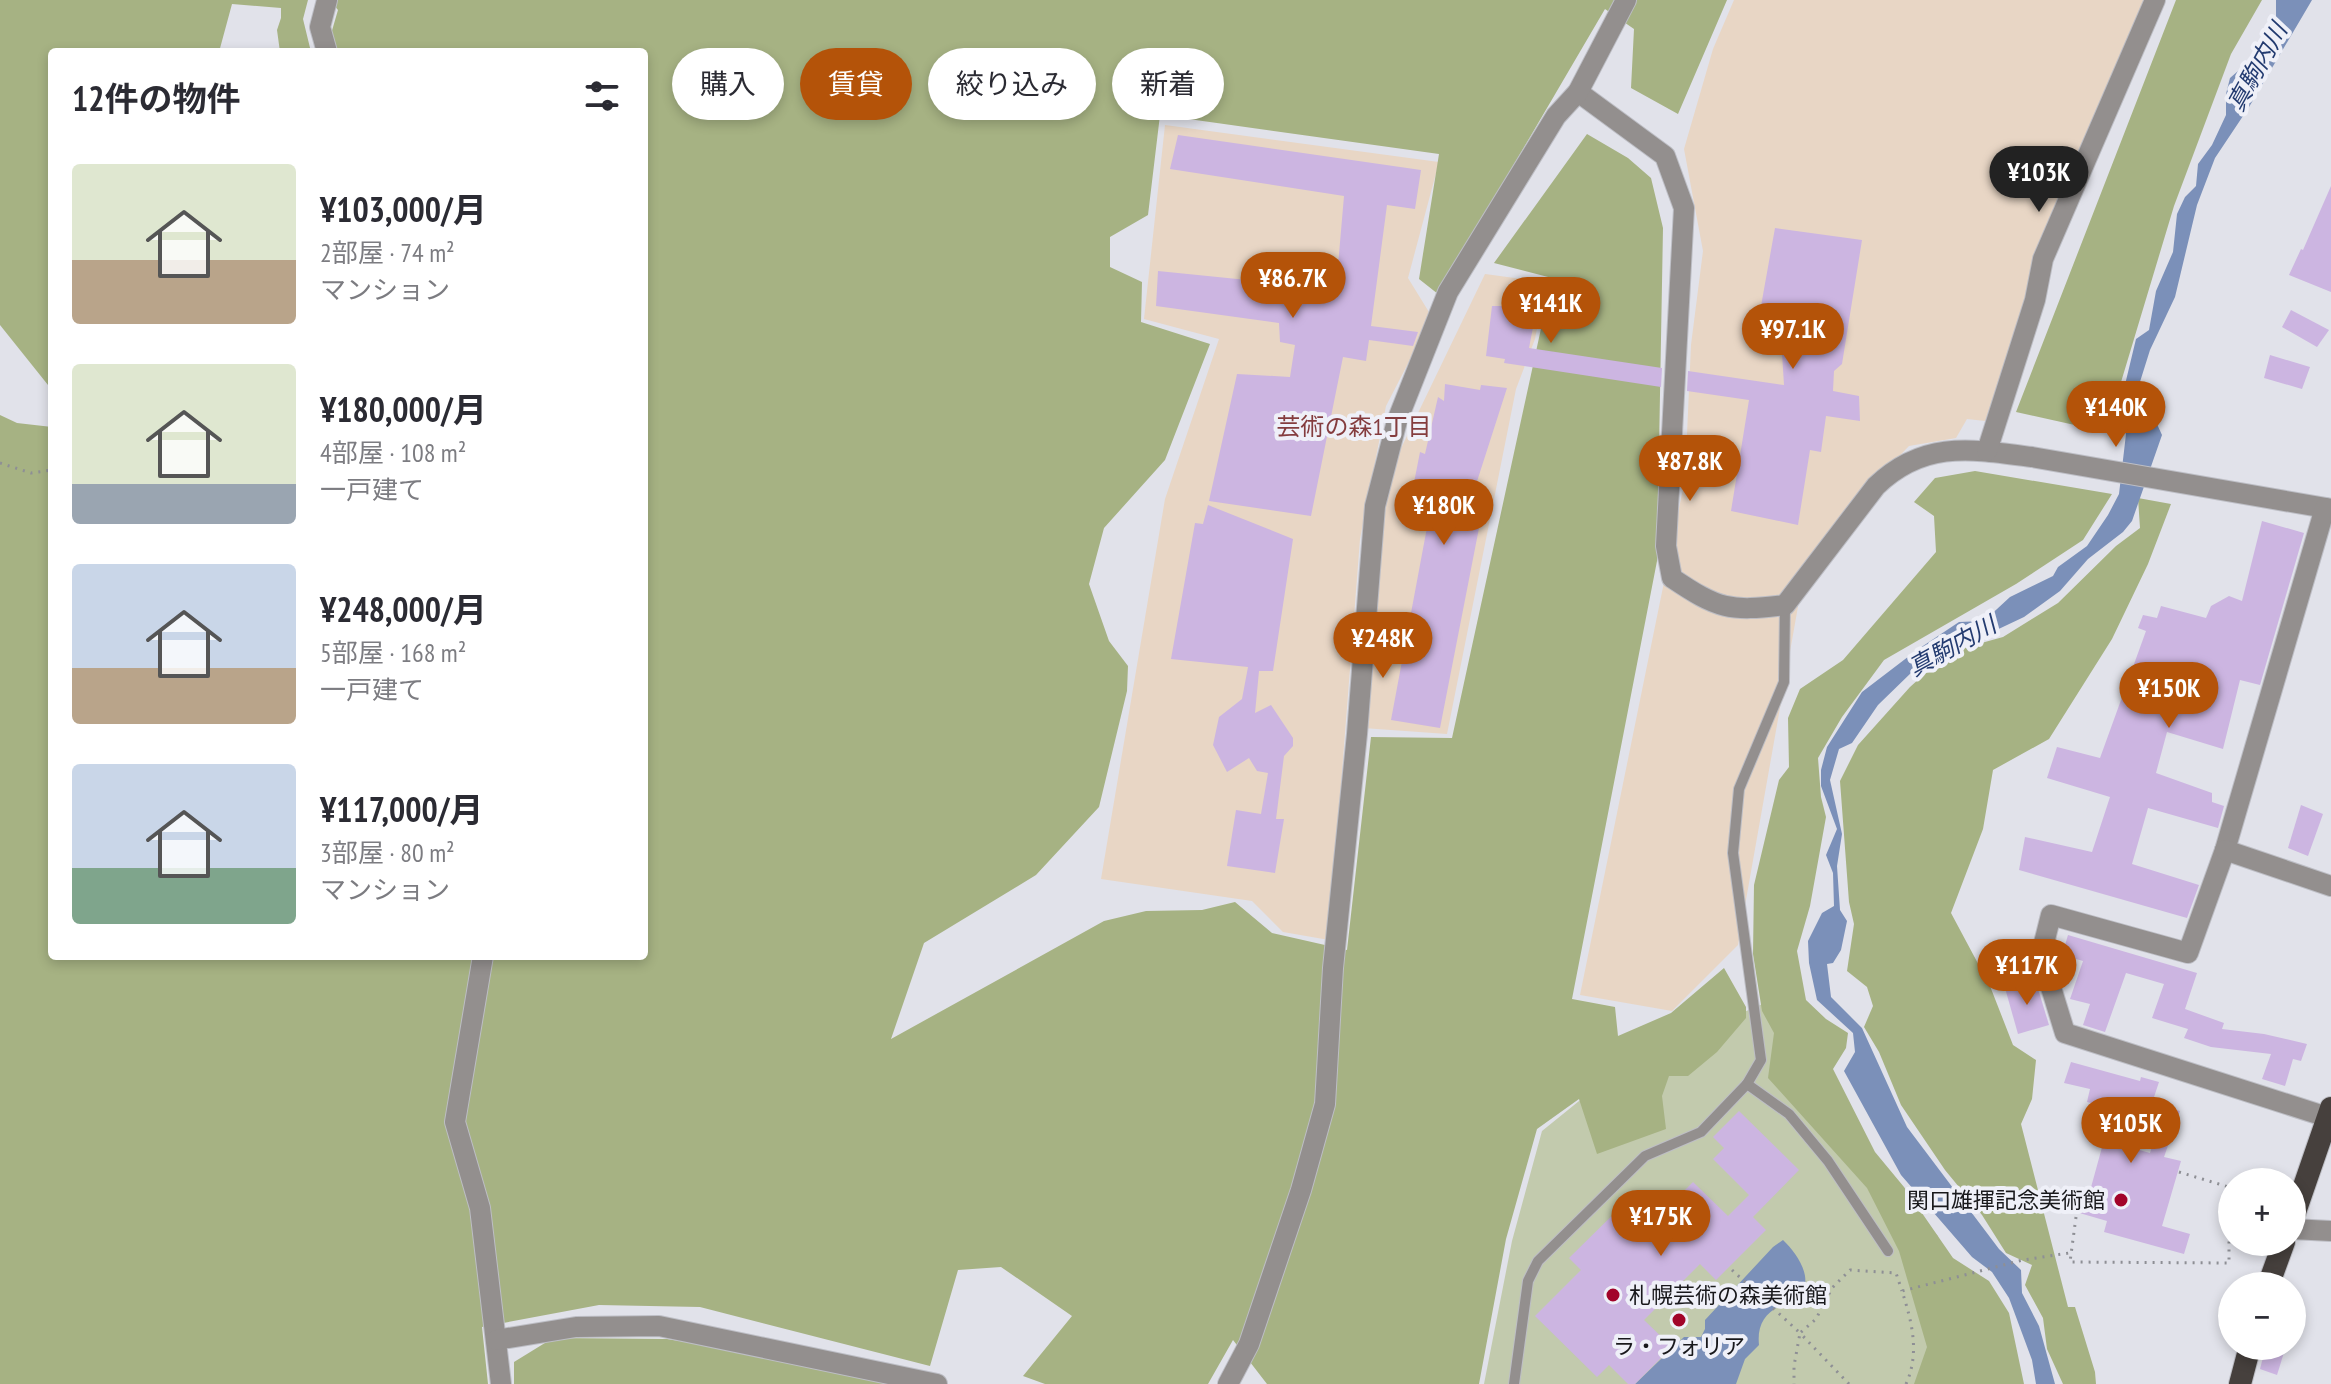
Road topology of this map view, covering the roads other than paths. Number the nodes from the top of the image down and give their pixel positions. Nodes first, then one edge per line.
1 (327, 0) edge
2 (1626, 0) edge
3 (2155, 0) edge
4 (326, 48) edge
5 (1578, 92) junction
6 (1987, 451) junction
7 (2328, 509) edge
8 (1785, 605) junction
9 (2225, 850) junction
10 (2331, 886) edge
11 (482, 960) edge
12 (1747, 1084) junction
13 (2329, 1113) edge
14 (2306, 1180) edge
15 (2306, 1230) edge
16 (2331, 1231) edge
17 (1888, 1251) dead end
18 (496, 1340) junction
19 (2246, 1360) edge
20 (501, 1384) edge
21 (937, 1384) edge
22 (1228, 1384) edge
23 (1514, 1384) edge
24 (2240, 1384) edge

1 - 4 street
2 - 5 street
3 - 6 street
5 - 8 street
5 - 22 street
6 - 7 street
6 - 8 street
7 - 9 street
8 - 12 lane
9 - 10 street
9 - 13 street
11 - 18 street
12 - 17 lane
12 - 23 lane
13 - 14 highway
15 - 16 street
18 - 20 street
18 - 21 street
19 - 24 highway

